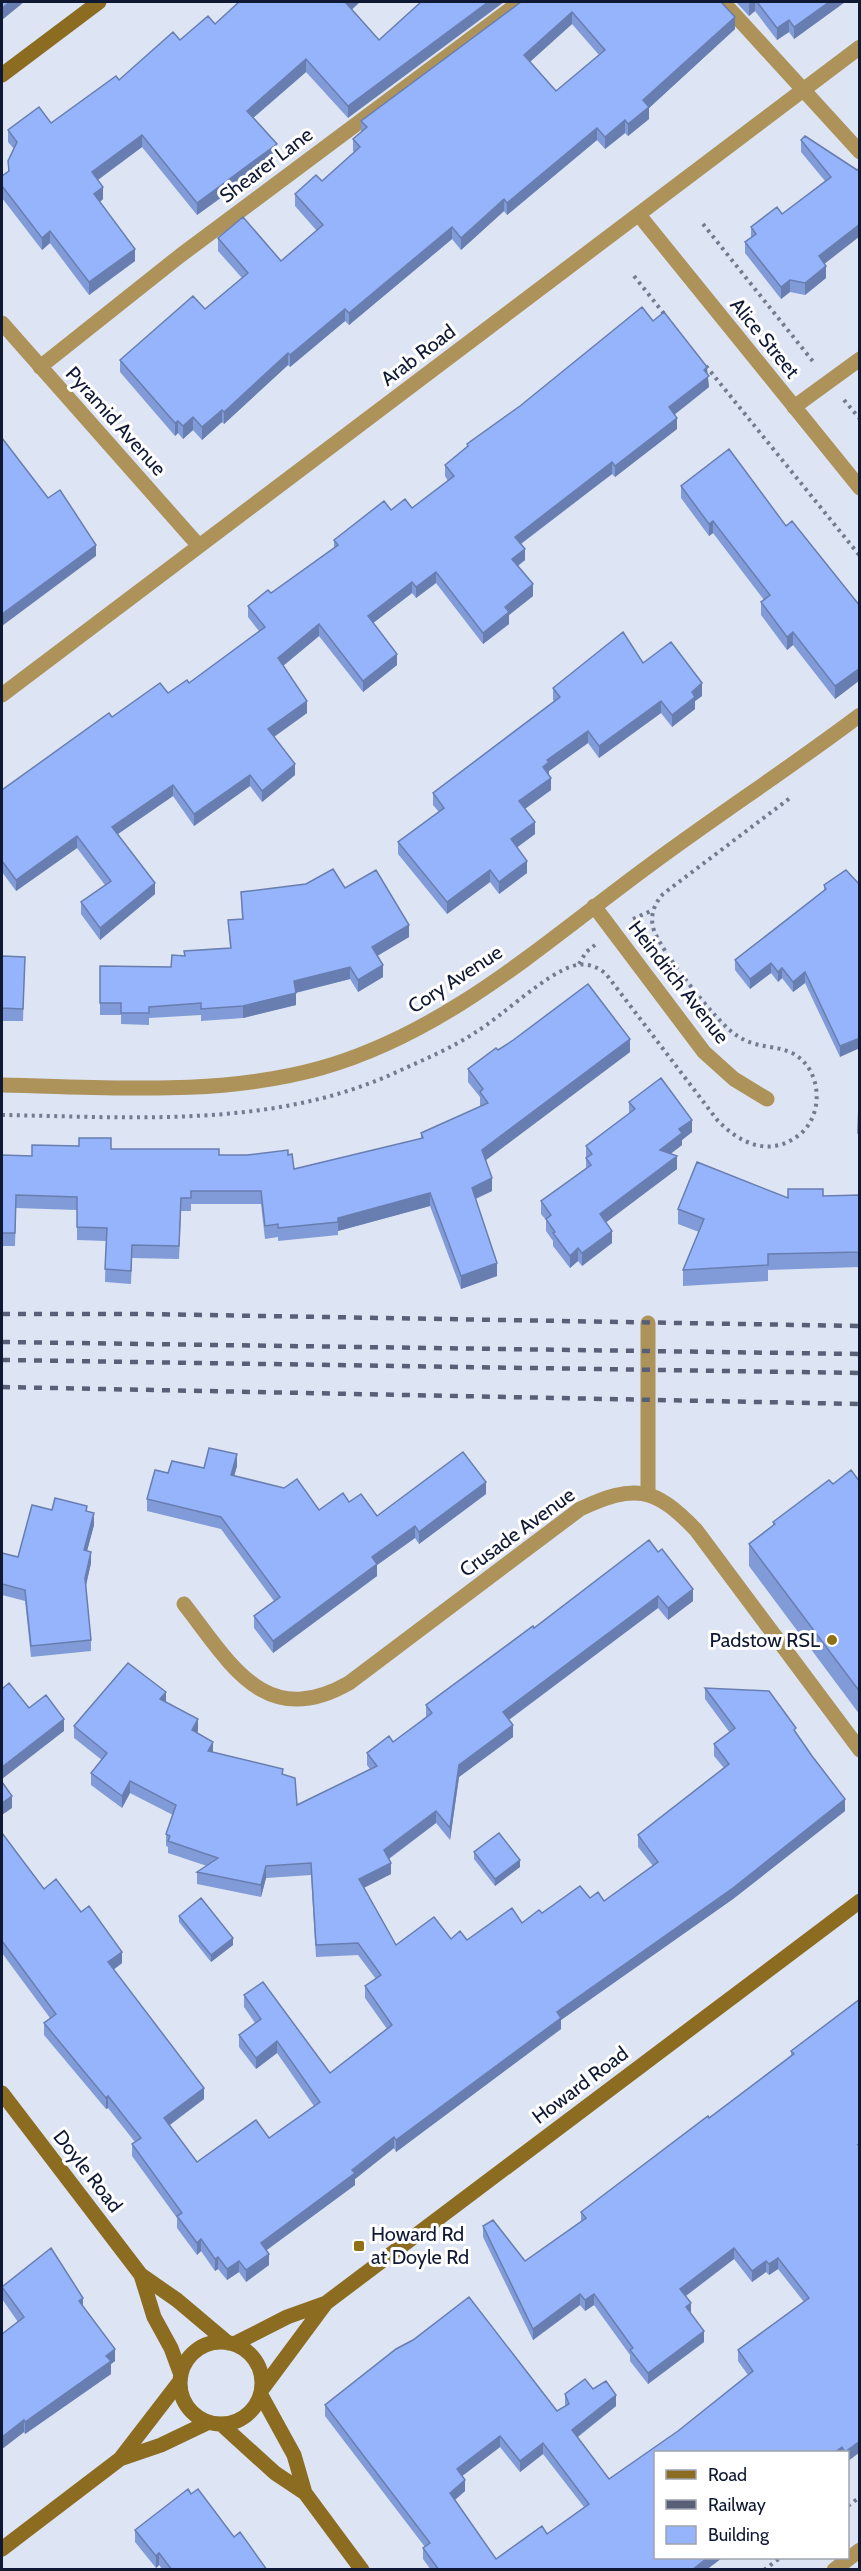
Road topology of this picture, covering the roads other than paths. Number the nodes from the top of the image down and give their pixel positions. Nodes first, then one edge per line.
1 (99, 2) edge
2 (520, 2) edge
3 (723, 2) edge
4 (860, 47) edge
5 (2, 75) edge
6 (804, 89) junction
7 (860, 152) edge
8 (639, 215) junction
9 (2, 323) edge
10 (860, 359) edge
11 (40, 367) junction
12 (794, 407) junction
13 (860, 488) edge
14 (199, 546) junction
15 (2, 695) edge
16 (860, 715) edge
17 (594, 906) junction
18 (2, 1085) edge
19 (767, 1099) dead end
20 (648, 1323) dead end
21 (648, 1493) junction
22 (184, 1604) dead end
23 (860, 1750) edge
24 (860, 1901) edge
25 (2, 2093) edge
26 (141, 2275) junction
27 (326, 2303) junction
28 (231, 2343) junction
29 (180, 2378) junction
30 (262, 2392) junction
31 (214, 2424) junction
32 (120, 2459) junction
33 (305, 2493) junction
34 (2, 2549) edge
35 (848, 2559) edge
36 (362, 2570) edge
37 (834, 2570) edge

1 - 5 street
2 - 11 street, Shearer Lane
3 - 6 street
4 - 6 street, Arab Road
6 - 7 street
6 - 8 street, Arab Road
8 - 12 street, Alice Street
8 - 14 street, Arab Road
9 - 11 street, Pyramid Avenue
10 - 12 street
11 - 14 street, Pyramid Avenue
12 - 13 street, Alice Street
14 - 15 street, Arab Road
16 - 17 street, Cory Avenue
17 - 18 street, Cory Avenue
17 - 19 street, Heindrich Avenue
20 - 21 street
21 - 22 street, Crusade Avenue
21 - 23 street
24 - 27 street, Howard Road
25 - 26 street, Doyle Road
26 - 28 street, Doyle Road
26 - 29 street, Doyle Road
27 - 28 street, Howard Road
27 - 30 street, Howard Road
28 - 29 street
28 - 30 street
29 - 31 street
29 - 32 street
30 - 31 street
30 - 33 street
31 - 32 street
31 - 33 street
32 - 34 street
33 - 36 street
35 - 37 street

